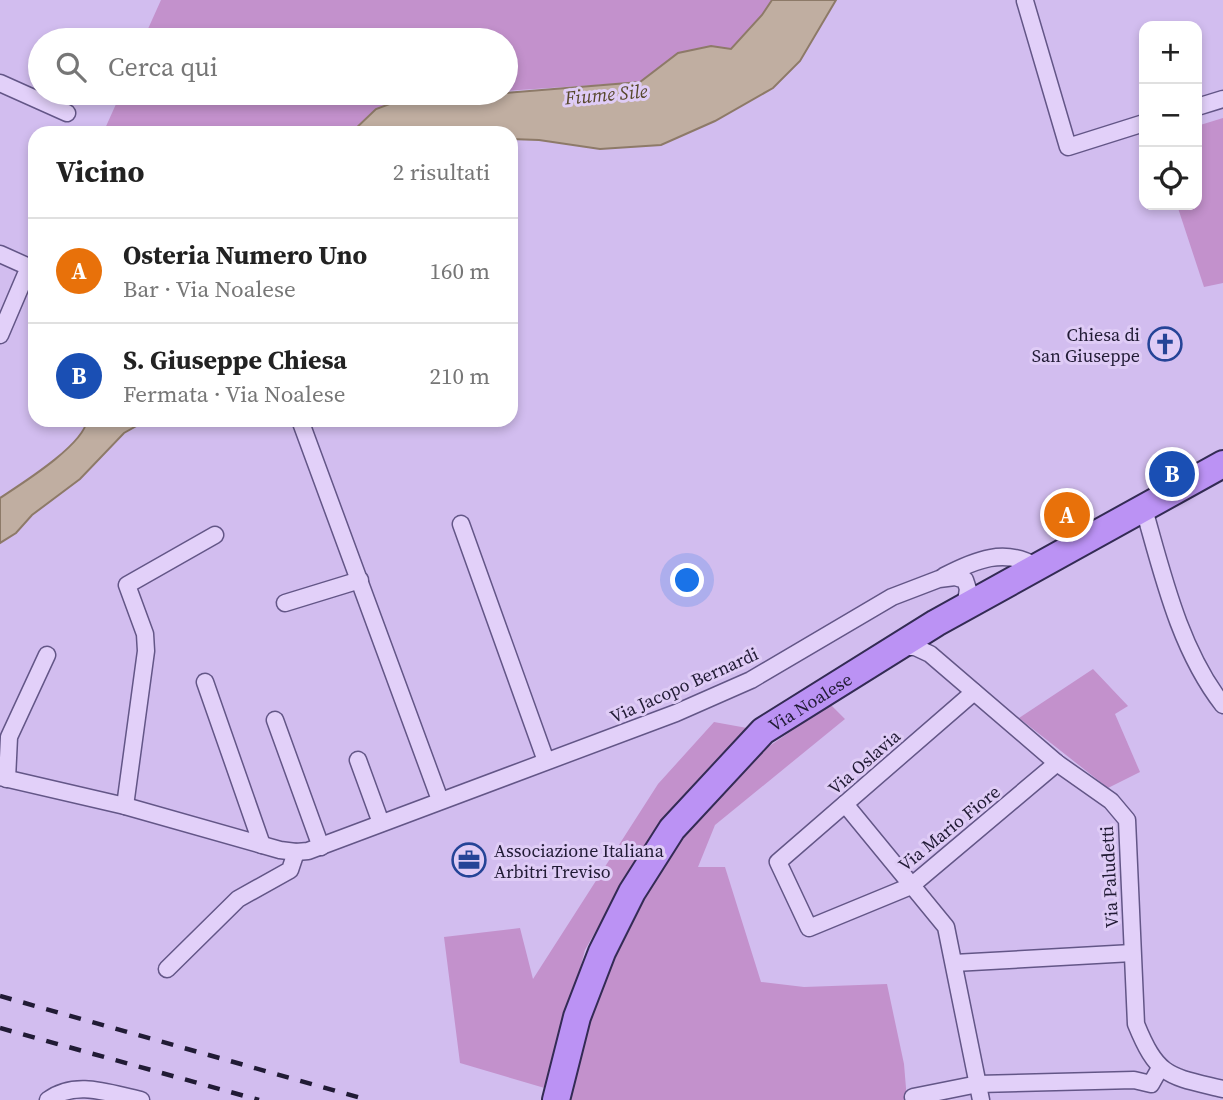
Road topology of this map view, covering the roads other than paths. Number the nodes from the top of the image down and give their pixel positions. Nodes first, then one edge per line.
1 (1026, 1) edge
2 (0, 83) edge
3 (28, 96) edge
4 (1223, 99) edge
5 (49, 105) edge
6 (1202, 105) edge
7 (67, 113) dead end
8 (1139, 125) edge
9 (0, 254) edge
10 (28, 267) edge
11 (28, 269) edge
12 (0, 335) edge
13 (303, 427) edge
14 (1223, 464) edge
15 (1144, 509) junction
16 (461, 524) dead end
17 (215, 535) dead end
18 (1037, 567) junction
19 (939, 579) junction
20 (360, 580) junction
21 (285, 603) dead end
22 (965, 608) junction
23 (896, 648) junction
24 (47, 655) dead end
25 (205, 682) dead end
26 (974, 692) junction
27 (1223, 705) edge
28 (275, 720) dead end
29 (358, 760) dead end
30 (547, 761) junction
31 (1057, 763) junction
32 (4, 778) edge
33 (440, 800) junction
34 (845, 804) junction
35 (125, 806) junction
36 (381, 823) junction
37 (262, 845) junction
38 (321, 847) junction
39 (296, 852) junction
40 (778, 862) joint
41 (911, 886) junction
42 (1132, 953) junction
43 (954, 963) junction
44 (167, 969) dead end
45 (1160, 1068) junction
46 (1151, 1083) junction
47 (1223, 1089) edge
48 (979, 1092) edge
49 (557, 1094) edge
50 (913, 1097) dead end
51 (48, 1100) edge
52 (141, 1100) edge
53 (1146, 1100) edge

1 - 8 street
2 - 3 street
4 - 6 street
5 - 7 street
9 - 10 street
11 - 12 street
13 - 20 street
14 - 15 main road, Via Noalese
15 - 18 main road, Via Noalese
15 - 27 street
16 - 30 street
17 - 35 street
18 - 19 street, Via Jacopo Bernardi
18 - 22 main road, Via Noalese
19 - 22 street
19 - 30 street, Via Jacopo Bernardi
20 - 21 street
20 - 33 street
22 - 23 main road, Via Noalese
23 - 26 street, Via Paludetti
23 - 49 main road, Via Noalese
24 - 32 street
25 - 37 street
26 - 31 street, Via Paludetti
26 - 34 street, Via Oslavia
28 - 38 street
29 - 36 street
30 - 33 street, Via Jacopo Bernardi
31 - 41 street, Via Mario Fiore
31 - 42 street, Via Paludetti
32 - 35 street
33 - 36 street, Via Jacopo Bernardi
34 - 40 street, Via Oslavia
34 - 41 street
35 - 37 street
36 - 38 street, Via Jacopo Bernardi
37 - 39 street
38 - 39 street, Via Jacopo Bernardi
39 - 44 street
40 - 41 street, Via Mario Fiore
41 - 43 street
42 - 43 street
42 - 45 street, Via Paludetti
43 - 48 street
45 - 46 street
45 - 47 street
46 - 48 street
46 - 53 street
48 - 50 street
51 - 52 street

